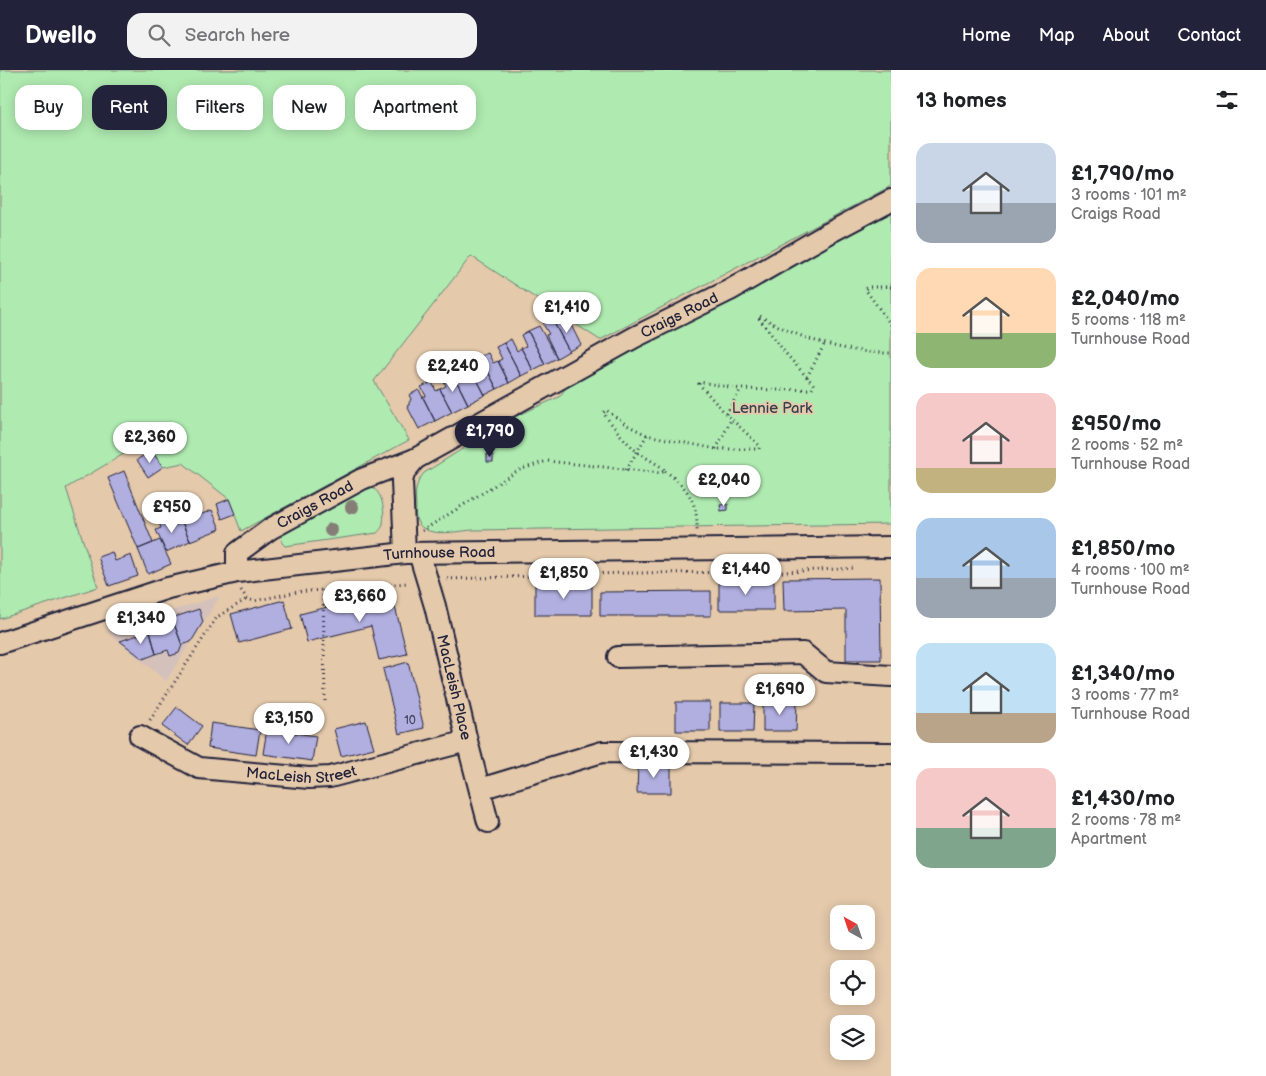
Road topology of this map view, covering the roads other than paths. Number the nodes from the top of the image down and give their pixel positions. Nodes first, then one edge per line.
1 (891, 200) edge
2 (415, 460) junction
3 (891, 547) edge
4 (409, 549) junction
5 (237, 572) junction
6 (0, 643) edge
7 (618, 657) dead end
8 (891, 676) edge
9 (140, 736) road end
10 (467, 741) junction
11 (891, 753) edge
12 (480, 788) junction
13 (488, 822) dead end

1 - 2 street, Craigs Road
2 - 4 street, Craigs Road
2 - 5 street, Craigs Road
3 - 4 street, Turnhouse Road
4 - 5 street, Turnhouse Road
4 - 10 street, MacLeish Place
5 - 6 street, Turnhouse Road
7 - 8 street
9 - 10 street, MacLeish Street
10 - 12 street, MacLeish Place
11 - 12 street
12 - 13 street, MacLeish Place

